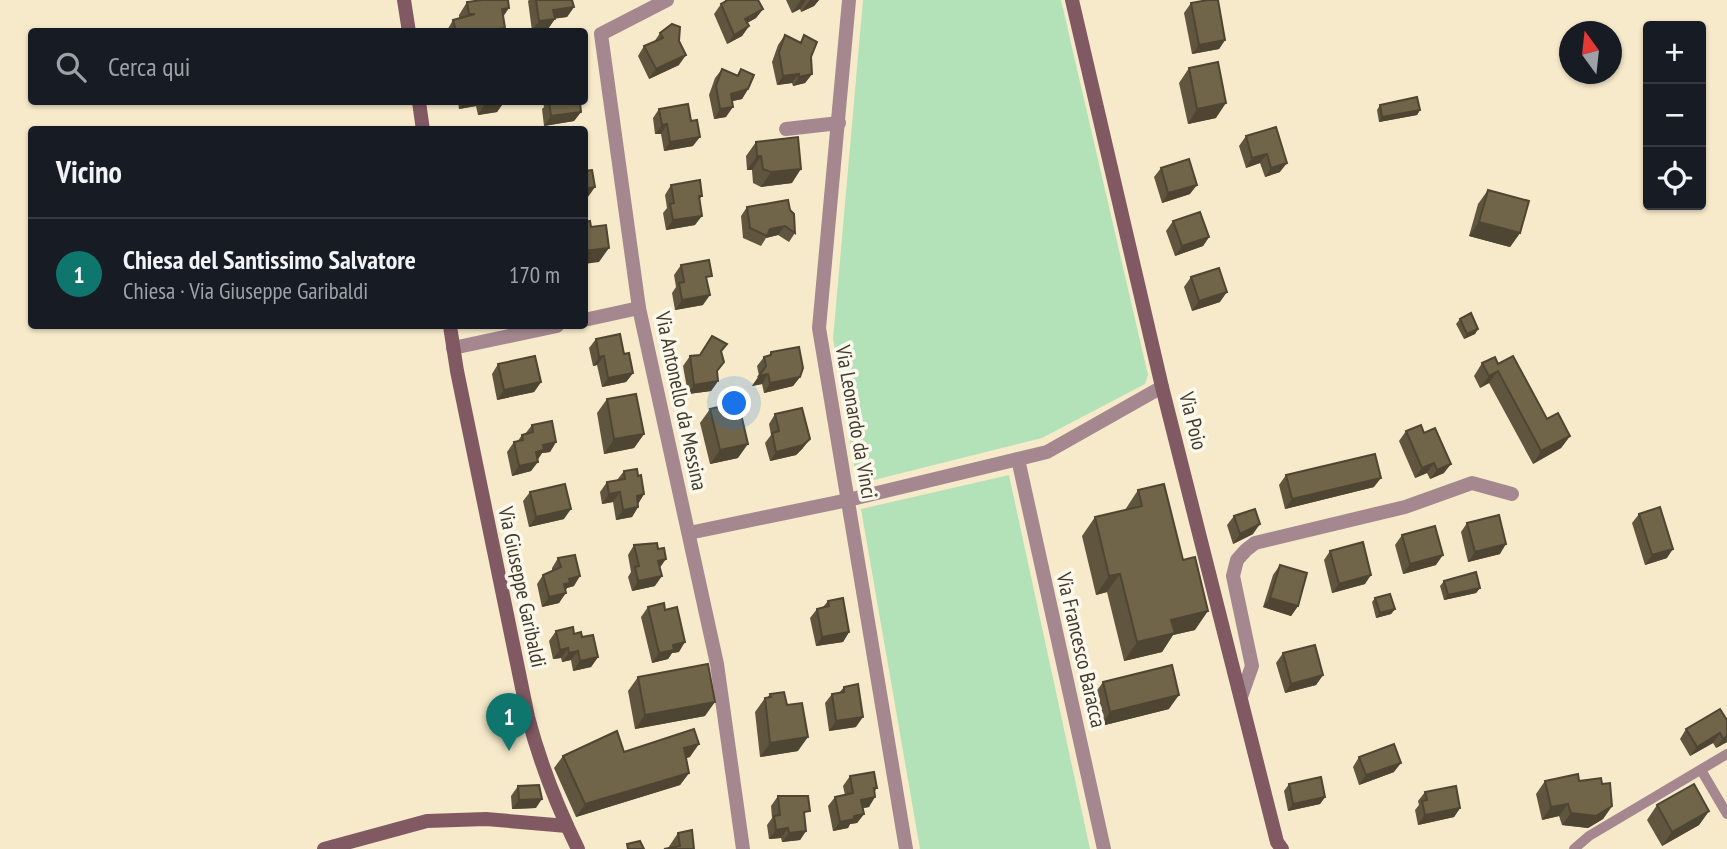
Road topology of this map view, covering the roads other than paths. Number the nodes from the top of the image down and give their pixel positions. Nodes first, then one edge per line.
1 (404, 0) edge
2 (667, 0) edge
3 (849, 0) edge
4 (1072, 0) edge
5 (408, 28) edge
6 (419, 105) edge
7 (839, 123) junction
8 (422, 126) edge
9 (786, 129) dead end
10 (639, 308) junction
11 (588, 319) edge
12 (450, 329) edge
13 (543, 329) edge
14 (453, 348) junction
15 (1162, 387) junction
16 (1018, 459) junction
17 (1512, 495) dead end
18 (848, 500) junction
19 (689, 533) junction
20 (1241, 697) junction
21 (1727, 754) edge
22 (1701, 770) junction
23 (1727, 814) edge
24 (567, 826) junction
25 (324, 849) edge
26 (578, 849) edge
27 (743, 849) edge
28 (906, 849) edge
29 (1104, 849) edge
30 (1282, 849) edge
31 (1574, 849) edge

1 - 5 street
2 - 10 street, Via Antonello da Messina
3 - 7 street, Via Leonardo da Vinci
4 - 15 street, Via Poio
6 - 8 street
7 - 9 street
7 - 18 street, Via Leonardo da Vinci
10 - 11 street
10 - 19 street, Via Antonello da Messina
12 - 14 street, Via Giuseppe Garibaldi
13 - 14 street
14 - 24 street, Via Giuseppe Garibaldi
15 - 16 street
15 - 20 street, Via Poio
16 - 18 street
16 - 29 street, Via Francesco Baracca
17 - 20 street
18 - 19 street
18 - 28 street, Via Leonardo da Vinci
19 - 27 street, Via Antonello da Messina
20 - 30 street, Via Poio
21 - 22 lane
22 - 23 lane
22 - 31 lane
24 - 25 street
24 - 26 street, Via Giuseppe Garibaldi

